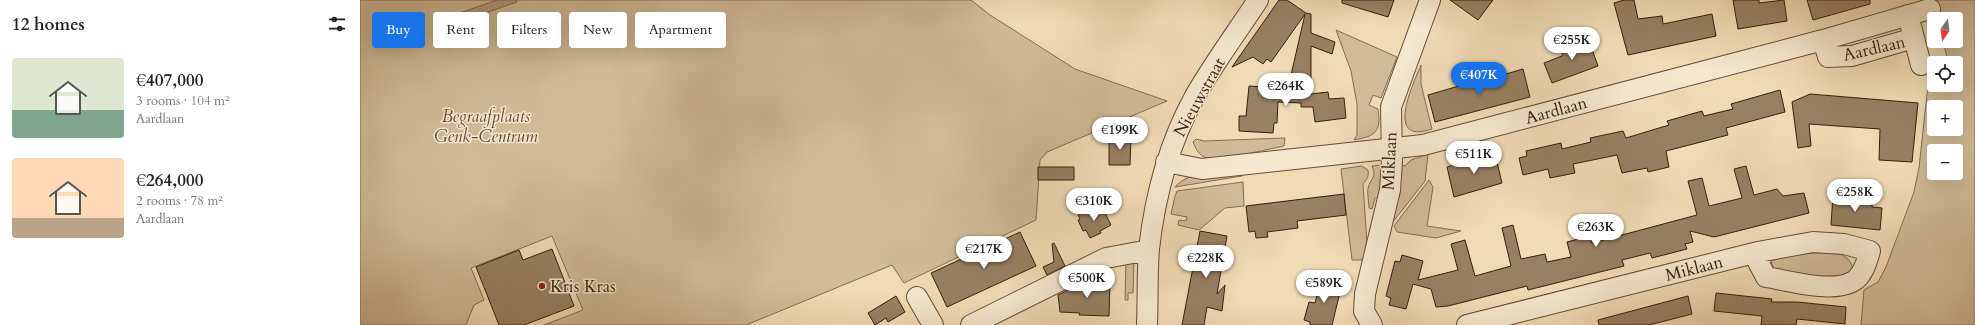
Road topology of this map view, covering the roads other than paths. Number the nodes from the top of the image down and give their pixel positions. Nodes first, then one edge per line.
1 (1430, 0) edge
2 (1256, 1) edge
3 (1930, 9) dead end
4 (1908, 15) junction
5 (1914, 38) junction
6 (1823, 40) junction
7 (1920, 66) dead end
8 (1392, 148) junction
9 (1166, 162) junction
10 (1149, 250) junction
11 (1758, 252) junction
12 (917, 298) dead end
13 (934, 325) edge
14 (971, 325) edge
15 (1147, 325) edge
16 (1372, 325) edge
17 (1467, 325) edge

1 - 8 street, Miklaan
2 - 9 street, Nieuwstraat
3 - 4 street, Aardlaan
4 - 5 street, Aardlaan
4 - 6 street, Aardlaan
5 - 6 street, Aardlaan
5 - 7 street, Aardlaan
6 - 8 street, Aardlaan
8 - 9 street, Aardlaan
8 - 16 street, Miklaan
9 - 10 street, Nieuwstraat
10 - 14 street
10 - 15 street, Nieuwstraat
11 - 11 street, Miklaan
11 - 17 street, Miklaan
12 - 13 street

